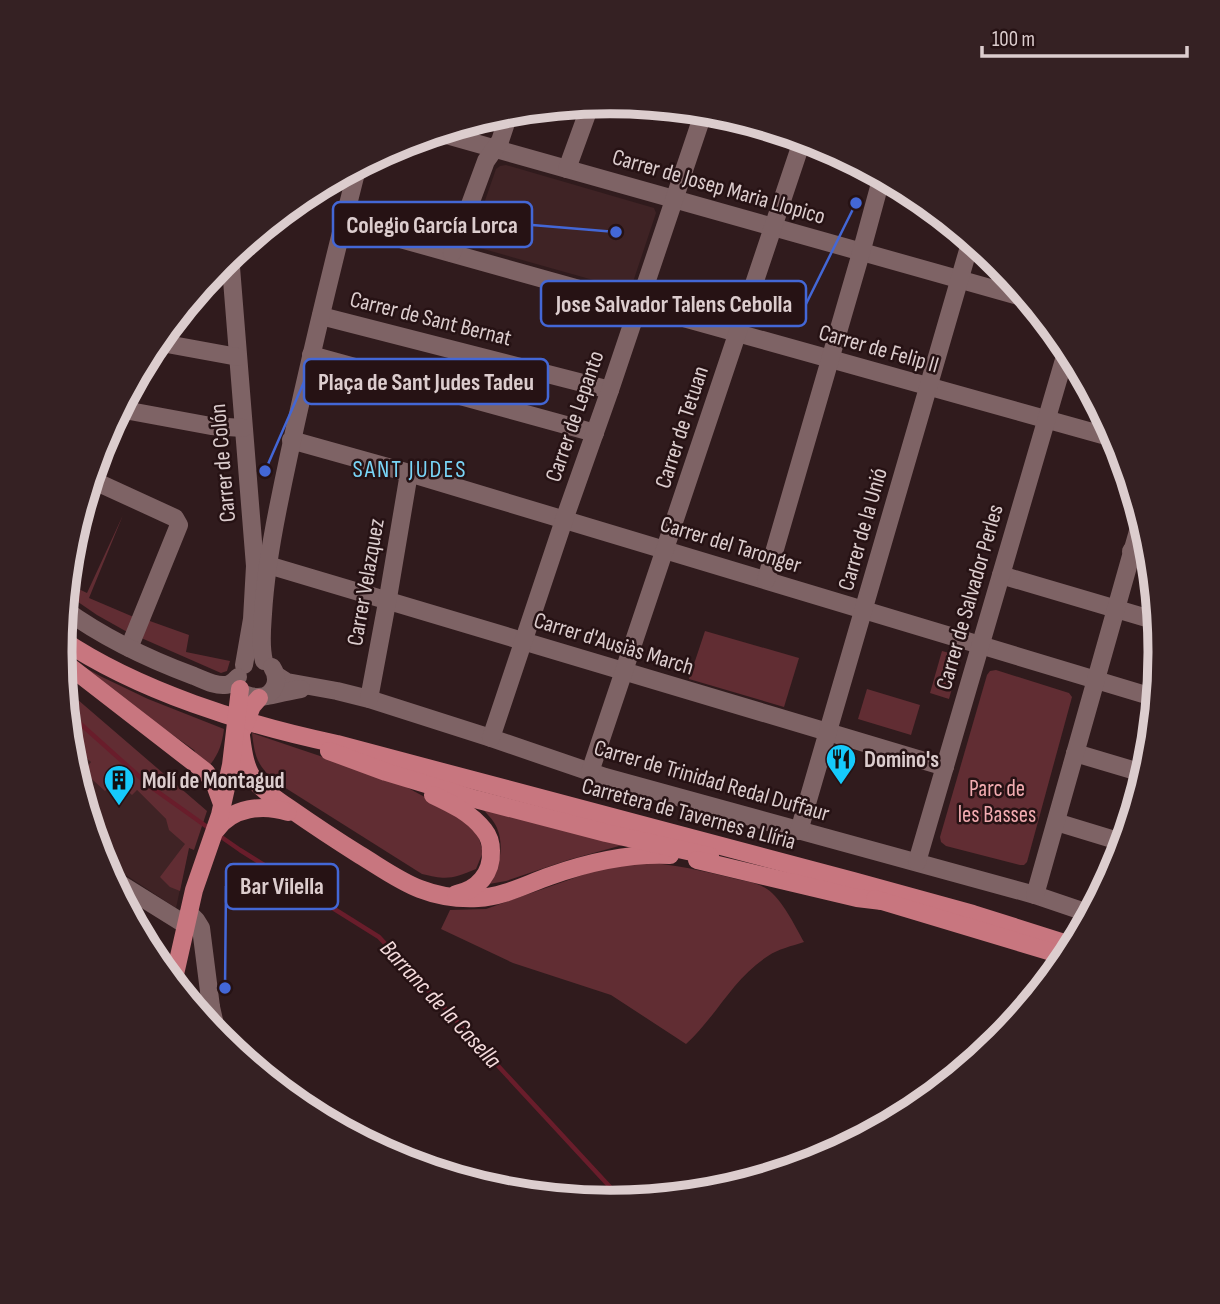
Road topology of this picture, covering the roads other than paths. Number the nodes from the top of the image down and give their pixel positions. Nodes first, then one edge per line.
1 (587, 115) edge
2 (700, 121) edge
3 (506, 124) edge
4 (453, 137) edge
5 (493, 149) junction
6 (800, 149) edge
7 (567, 169) junction
8 (355, 178) edge
9 (879, 186) edge
10 (673, 200) junction
11 (344, 223) junction
12 (774, 228) junction
13 (968, 250) edge
14 (452, 253) junction
15 (861, 253) junction
16 (231, 269) edge
17 (960, 279) junction
18 (1012, 294) edge
19 (638, 305) junction
20 (321, 316) junction
21 (737, 333) junction
22 (168, 344) edge
23 (311, 355) junction
24 (238, 357) junction
25 (829, 359) junction
26 (1063, 362) edge
27 (929, 387) junction
28 (610, 390) junction
29 (129, 411) edge
30 (1046, 420) junction
31 (243, 428) junction
32 (595, 433) junction
33 (1102, 435) edge
34 (292, 440) junction
35 (409, 473) junction
36 (99, 483) edge
37 (564, 520) junction
38 (1136, 537) edge
39 (665, 550) junction
40 (1131, 551) junction
41 (1139, 553) edge
42 (268, 565) junction
43 (1001, 575) junction
44 (766, 580) junction
45 (388, 600) junction
46 (1115, 609) junction
47 (864, 611) junction
48 (73, 615) edge
49 (1147, 618) edge
50 (523, 641) junction
51 (72, 646) edge
52 (980, 646) junction
53 (129, 648) junction
54 (270, 668) junction
55 (72, 669) edge
56 (623, 672) junction
57 (241, 677) junction
58 (1096, 680) junction
59 (321, 688) junction
60 (1146, 695) edge
61 (263, 697) junction
62 (369, 699) junction
63 (828, 733) junction
64 (290, 734) junction
65 (241, 736) junction
66 (491, 738) junction
67 (1075, 753) junction
68 (231, 765) junction
69 (945, 767) junction
70 (1135, 771) edge
71 (386, 772) junction
72 (590, 772) junction
73 (221, 817) junction
74 (308, 822) junction
75 (1056, 822) junction
76 (799, 831) junction
77 (1114, 840) edge
78 (917, 862) junction
79 (125, 886) edge
80 (1035, 895) junction
81 (446, 896) junction
82 (882, 901) junction
83 (1082, 911) edge
84 (187, 919) junction
85 (1063, 943) edge
86 (1056, 953) edge
87 (176, 970) edge
88 (204, 1006) edge
89 (211, 1007) junction
90 (213, 1016) edge

1 - 7 street
2 - 10 street, Carrer de Lepanto
3 - 5 street
4 - 5 street, Carrer de Josep Maria Llopico
5 - 7 street, Carrer de Josep Maria Llopico
5 - 14 street
6 - 12 street, Carrer de Tetuan
7 - 10 street, Carrer de Josep Maria Llopico
8 - 11 street
9 - 15 street
10 - 12 street, Carrer de Josep Maria Llopico
10 - 19 street, Carrer de Lepanto
11 - 14 street, Carrer de Felip II
11 - 20 street
12 - 15 street, Carrer de Josep Maria Llopico
12 - 21 street, Carrer de Tetuan
13 - 17 street, Carrer de la Unió
14 - 19 street, Carrer de Felip II
15 - 17 street, Carrer de Josep Maria Llopico
15 - 25 street
16 - 24 street, Carrer de Colón
17 - 18 street, Carrer de Josep Maria Llopico
17 - 27 street, Carrer de la Unió
19 - 21 street, Carrer de Felip II
19 - 28 street, Carrer de Lepanto
20 - 23 street
20 - 28 street, Carrer de Sant Bernat
21 - 25 street, Carrer de Felip II
21 - 39 street, Carrer de Tetuan
22 - 24 street
23 - 32 street
23 - 34 street
24 - 31 street, Carrer de Colón
25 - 27 street, Carrer de Felip II
25 - 44 street
26 - 30 street, Carrer de Salvador Perles
27 - 30 street, Carrer de Felip II
27 - 47 street, Carrer de la Unió
28 - 32 street, Carrer de Lepanto
29 - 31 street
30 - 33 street, Carrer de Felip II
30 - 43 street, Carrer de Salvador Perles
31 - 57 street, Carrer de Colón
32 - 37 street, Carrer de Lepanto
34 - 35 street, Carrer del Taronger
34 - 42 street
35 - 37 street, Carrer del Taronger
35 - 45 street, Carrer Velazquez
36 - 53 street
37 - 39 street, Carrer del Taronger
37 - 50 street, Carrer de Lepanto
38 - 40 street
39 - 44 street, Carrer del Taronger
39 - 56 street, Carrer de Tetuan
40 - 41 street
40 - 46 street
42 - 45 street, Carrer d'Ausiàs March
42 - 54 street
43 - 46 street
43 - 52 street, Carrer de Salvador Perles
44 - 47 street, Carrer del Taronger
45 - 50 street, Carrer d'Ausiàs March
45 - 62 street, Carrer Velazquez
46 - 49 street
46 - 58 street
47 - 52 street, Carrer del Taronger
47 - 63 street, Carrer de la Unió
48 - 53 street
50 - 56 street, Carrer d'Ausiàs March
50 - 66 street, Carrer de Lepanto
51 - 64 main road, Carretera de Tavernes a Llíria
52 - 58 street, Carrer del Taronger
52 - 69 street, Carrer de Salvador Perles
53 - 57 street
54 - 57 street
54 - 59 street, Carrer de Trinidad Redal Duffaur
54 - 61 street
55 - 73 main road
56 - 63 street, Carrer d'Ausiàs March
56 - 72 street, Carrer de Tetuan
57 - 61 street
57 - 68 main road
58 - 60 street, Carrer del Taronger
58 - 67 street
59 - 61 street, Carrer de Trinidad Redal Duffaur
59 - 62 street, Carrer de Trinidad Redal Duffaur
61 - 65 main road
62 - 66 street, Carrer de Trinidad Redal Duffaur
63 - 69 street, Carrer d'Ausiàs March
63 - 76 street, Carrer de la Unió
64 - 71 main road, Carretera de Tavernes a Llíria
64 - 85 main road, Carretera de Tavernes a Llíria
65 - 68 main road
65 - 74 main road
66 - 72 street, Carrer de Trinidad Redal Duffaur
67 - 70 street
67 - 75 street
68 - 73 main road
69 - 78 street, Carrer de Salvador Perles
71 - 81 main road
71 - 82 main road, Carretera de Tavernes a Llíria
72 - 76 street, Carrer de Trinidad Redal Duffaur
73 - 74 main road
73 - 84 main road
74 - 81 main road
75 - 77 street
75 - 80 street
76 - 78 street, Carrer de Trinidad Redal Duffaur
78 - 80 street, Carrer de Trinidad Redal Duffaur
79 - 84 street
80 - 83 street, Carrer de Trinidad Redal Duffaur
81 - 82 main road
82 - 86 main road, Carretera de Tavernes a Llíria
84 - 87 main road
84 - 89 street
88 - 89 street
89 - 90 street

